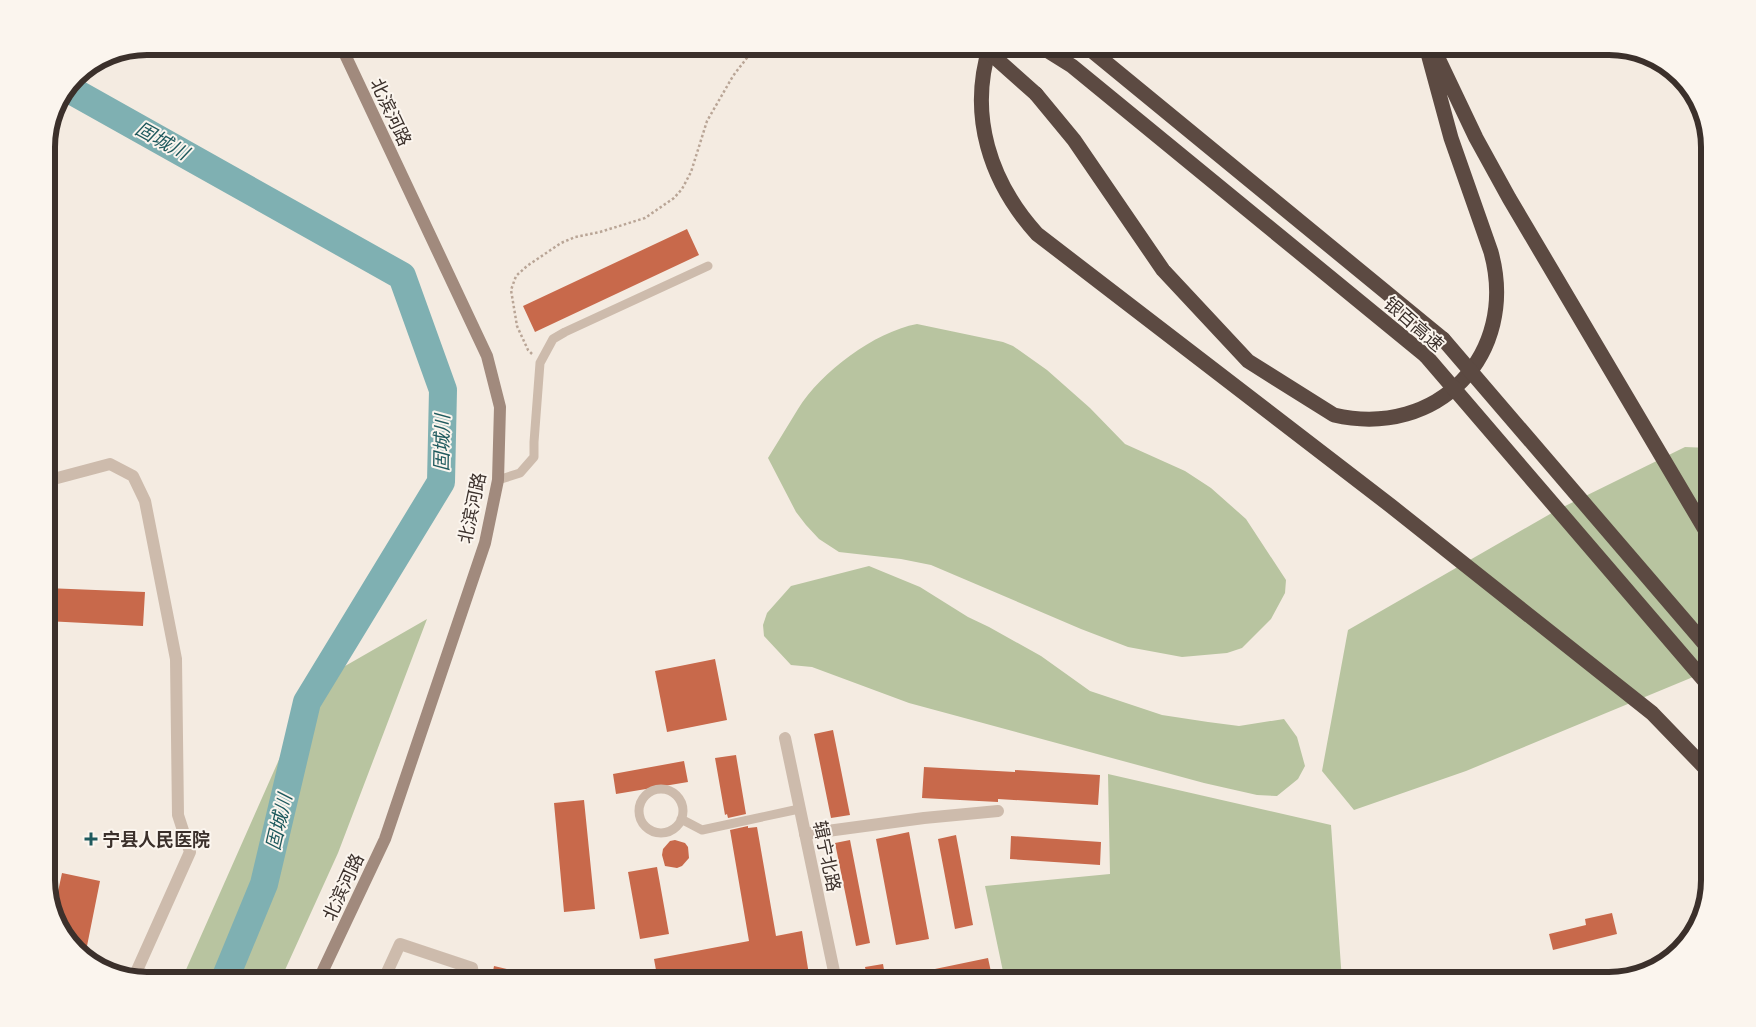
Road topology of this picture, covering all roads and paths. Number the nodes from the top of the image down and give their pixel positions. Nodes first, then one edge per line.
1 (345, 55) edge
2 (749, 55) edge
3 (988, 55) edge
4 (992, 55) edge
5 (1054, 55) edge
6 (1097, 55) edge
7 (1428, 55) edge
8 (1436, 55) edge
9 (708, 266) dead end
10 (540, 363) junction
11 (55, 479) edge
12 (498, 480) junction
13 (1701, 523) edge
14 (1701, 640) edge
15 (1701, 677) edge
16 (785, 738) dead end
17 (1701, 764) edge
18 (800, 809) junction
19 (998, 810) dead end
20 (681, 819) junction
21 (805, 834) junction
22 (137, 971) edge
23 (322, 972) edge
24 (387, 972) edge
25 (473, 972) edge
26 (834, 972) edge

1 - 12 main road, 北滨河路
2 - 10 path
3 - 17 highway
4 - 7 highway, bridge
5 - 15 highway, 银百高速, bridge
6 - 14 highway, 银百高速, bridge
8 - 13 highway
9 - 10 lane
10 - 12 lane
11 - 22 street
12 - 23 main road, 北滨河路
16 - 18 street, 辑宁北路
18 - 20 lane
18 - 21 street, 辑宁北路
19 - 21 street
20 - 20 lane
21 - 26 street, 辑宁北路
24 - 25 street

